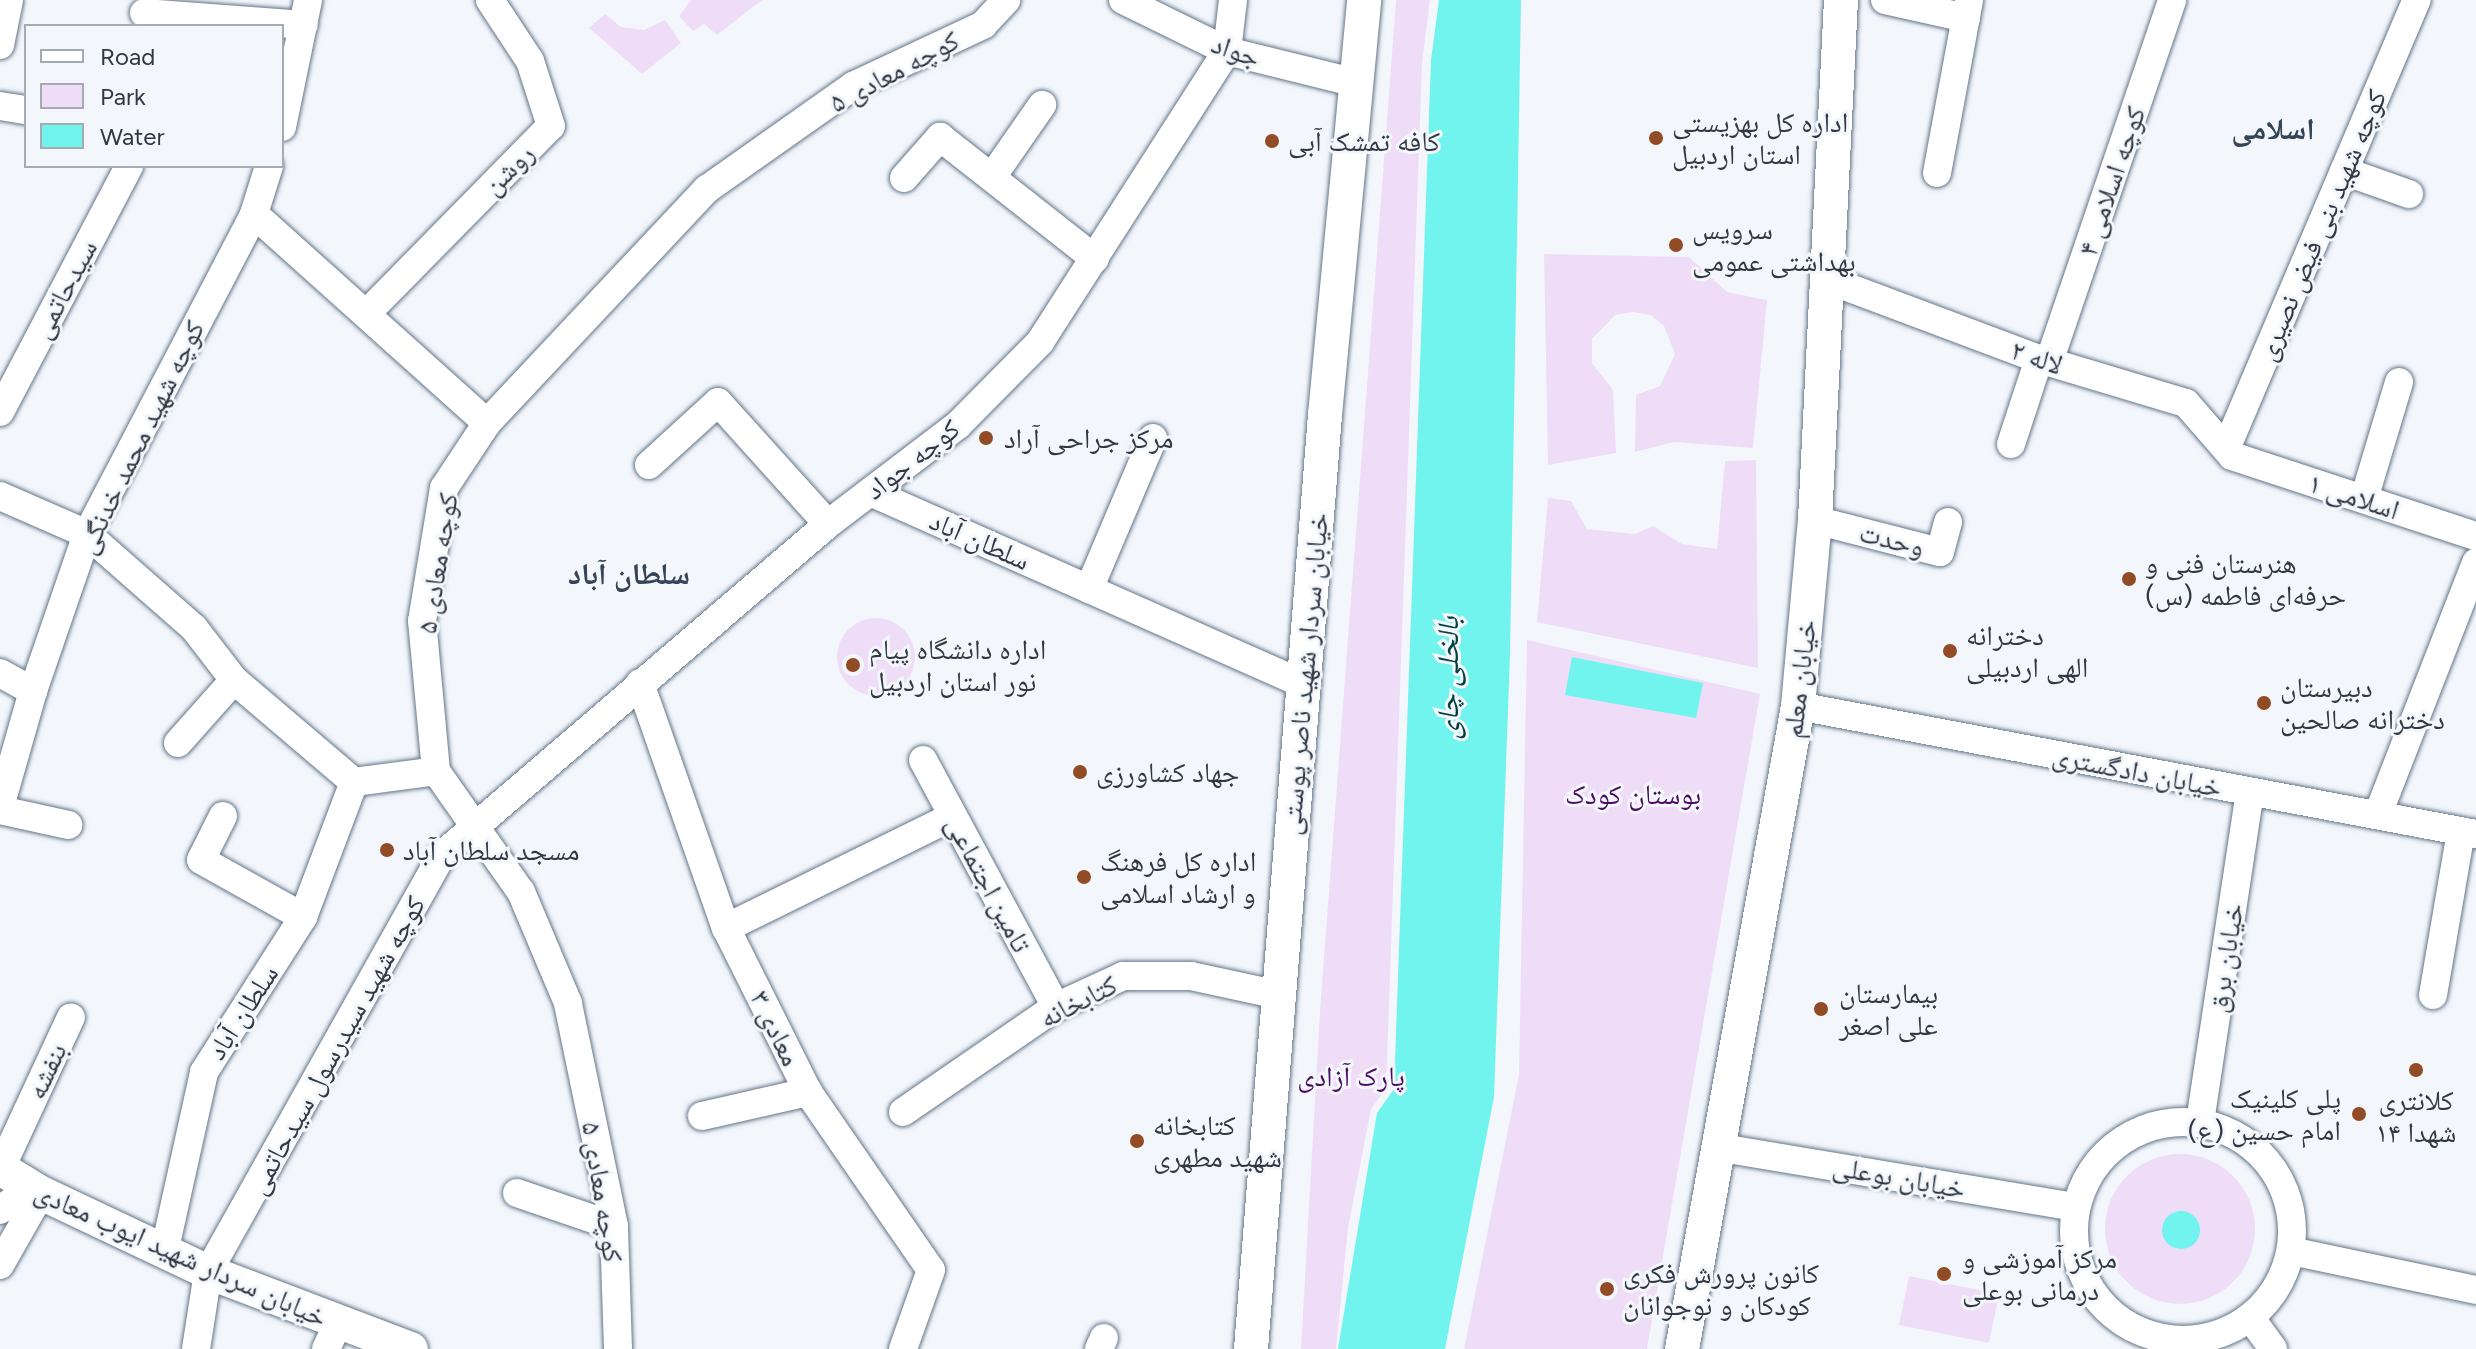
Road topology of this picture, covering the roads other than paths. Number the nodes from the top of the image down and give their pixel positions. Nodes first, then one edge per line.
1 (9, 0) edge
2 (490, 0) edge
3 (1006, 0) edge
4 (1123, 0) edge
5 (1233, 0) edge
6 (1364, 0) edge
7 (1841, 0) edge
8 (1885, 0) edge
9 (2172, 0) edge
10 (2417, 0) edge
11 (1967, 9) edge
12 (306, 12) edge
13 (144, 13) dead end
14 (0, 45) edge
15 (1227, 51) junction
16 (1356, 83) junction
17 (1042, 105) dead end
18 (0, 106) edge
19 (24, 110) edge
20 (284, 117) edge
21 (128, 168) edge
22 (261, 170) edge
23 (2344, 171) junction
24 (1937, 173) dead end
25 (992, 177) junction
26 (904, 178) dead end
27 (2409, 194) dead end
28 (254, 214) junction
29 (1095, 259) junction
30 (1826, 279) junction
31 (367, 313) junction
32 (2044, 361) junction
33 (2399, 382) dead end
34 (0, 412) edge
35 (487, 423) junction
36 (1153, 438) dead end
37 (2011, 444) dead end
38 (2229, 452) junction
39 (649, 465) dead end
40 (870, 492) junction
41 (0, 496) edge
42 (2364, 499) junction
43 (1815, 520) junction
44 (1948, 522) dead end
45 (828, 524) junction
46 (87, 534) junction
47 (2476, 536) edge
48 (2476, 562) edge
49 (1089, 589) junction
50 (0, 673) edge
51 (234, 680) junction
52 (640, 683) junction
53 (1303, 684) junction
54 (33, 691) junction
55 (1798, 706) junction
56 (178, 743) dead end
57 (923, 760) dead end
58 (436, 771) junction
59 (354, 782) junction
60 (2250, 793) junction
61 (0, 808) edge
62 (2378, 814) junction
63 (223, 816) dead end
64 (952, 817) junction
65 (68, 825) dead end
66 (476, 829) junction
67 (2469, 832) edge
68 (303, 917) junction
69 (726, 928) junction
70 (1279, 995) junction
71 (2433, 995) dead end
72 (1056, 1007) junction
73 (71, 1017) dead end
74 (808, 1092) junction
75 (903, 1112) dead end
76 (702, 1116) dead end
77 (2200, 1122) junction
78 (1722, 1148) junction
79 (0, 1168) edge
80 (36, 1190) junction
81 (517, 1193) dead end
82 (2076, 1207) junction
83 (0, 1210) edge
84 (614, 1226) junction
85 (2291, 1251) junction
86 (164, 1253) junction
87 (0, 1265) edge
88 (208, 1272) junction
89 (2476, 1290) edge
90 (2250, 1317) junction
91 (332, 1337) edge
92 (2176, 1345) edge
93 (196, 1349) edge
94 (411, 1349) edge
95 (618, 1349) edge
96 (903, 1349) edge
97 (1251, 1349) edge
98 (1682, 1349) edge
99 (2273, 1349) edge

1 - 14 street
2 - 31 street, روشن
3 - 35 street, کوچه معادی ۵
4 - 15 street, جواد
5 - 15 street, کوچه جواد
6 - 16 main road, خیابان سردار شهید ناصر پوستی
7 - 30 main road, خیابان معلم
8 - 11 street
9 - 32 street, کوچه اسلامی ۴
10 - 23 street, کوچه شهید بنی فیض نصیری
11 - 24 street
12 - 13 street
12 - 20 street
15 - 16 street, جواد
15 - 29 street, کوچه جواد
16 - 53 main road, خیابان سردار شهید ناصر پوستی
17 - 25 street
18 - 19 street
21 - 34 street, سیدحاتمی
22 - 28 street, کوچه شهید محمد خدنگی
23 - 27 street
23 - 38 street, کوچه شهید بنی فیض نصیری
25 - 26 street
25 - 29 street
28 - 31 street
28 - 46 street, کوچه شهید محمد خدنگی
29 - 40 street, کوچه جواد
30 - 32 street, لاله ۲
30 - 43 main road, خیابان معلم
31 - 35 street
32 - 37 street, کوچه اسلامی ۴
32 - 38 street, لاله ۲
33 - 42 street
35 - 58 street, کوچه معادی ۵
36 - 49 street
38 - 42 street, اسلامی ۱
39 - 45 street
40 - 45 street, کوچه جواد
40 - 49 street, سلطان آباد
41 - 46 street
42 - 47 street, اسلامی ۱
43 - 44 street, وحدت
43 - 55 main road, خیابان معلم
45 - 52 street, کوچه جواد
46 - 51 street
46 - 54 street, کوچه شهید محمد خدنگی
48 - 62 street
49 - 53 street, سلطان آباد
50 - 54 street
51 - 56 street
51 - 59 street
52 - 66 street, کوچه جواد
52 - 69 street, معادی ۳
53 - 70 main road, خیابان سردار شهید ناصر پوستی
54 - 61 street, کوچه شهید محمد خدنگی
55 - 60 street, خیابان دادگستری
55 - 78 main road, خیابان معلم
57 - 64 street, تامین اجتماعی
58 - 59 street
58 - 66 street, کوچه معادی ۵
59 - 68 street, سلطان آباد
60 - 62 street, خیابان دادگستری
60 - 77 street, خیابان برق
61 - 65 street
62 - 67 street, خیابان دادگستری
63 - 68 street
64 - 69 street
64 - 72 street, تامین اجتماعی
66 - 84 street, کوچه معادی ۵
66 - 88 street, کوچه شهید سیدرسول سیدحاتمی
67 - 71 street
68 - 86 street, سلطان آباد
69 - 74 street, معادی ۳
70 - 72 street, کتابخانه
70 - 97 main road, خیابان سردار شهید ناصر پوستی
72 - 75 street, کتابخانه
73 - 79 street, بنفشه
74 - 76 street
74 - 96 street, معادی ۳
77 - 82 street
77 - 85 street
78 - 82 street, خیابان بوعلی
78 - 98 main road, خیابان معلم
79 - 80 main road, خیابان سردار شهید ایوب معادی
80 - 83 street
80 - 86 main road, خیابان سردار شهید ایوب معادی
80 - 87 street
81 - 84 street
82 - 92 street
84 - 95 street, کوچه معادی ۵
85 - 89 street
85 - 90 street
86 - 88 main road, خیابان سردار شهید ایوب معادی
88 - 91 main road, خیابان سردار شهید ایوب معادی
88 - 93 street
90 - 92 street
90 - 99 street
91 - 94 main road, خیابان سردار شهید ایوب معادی

